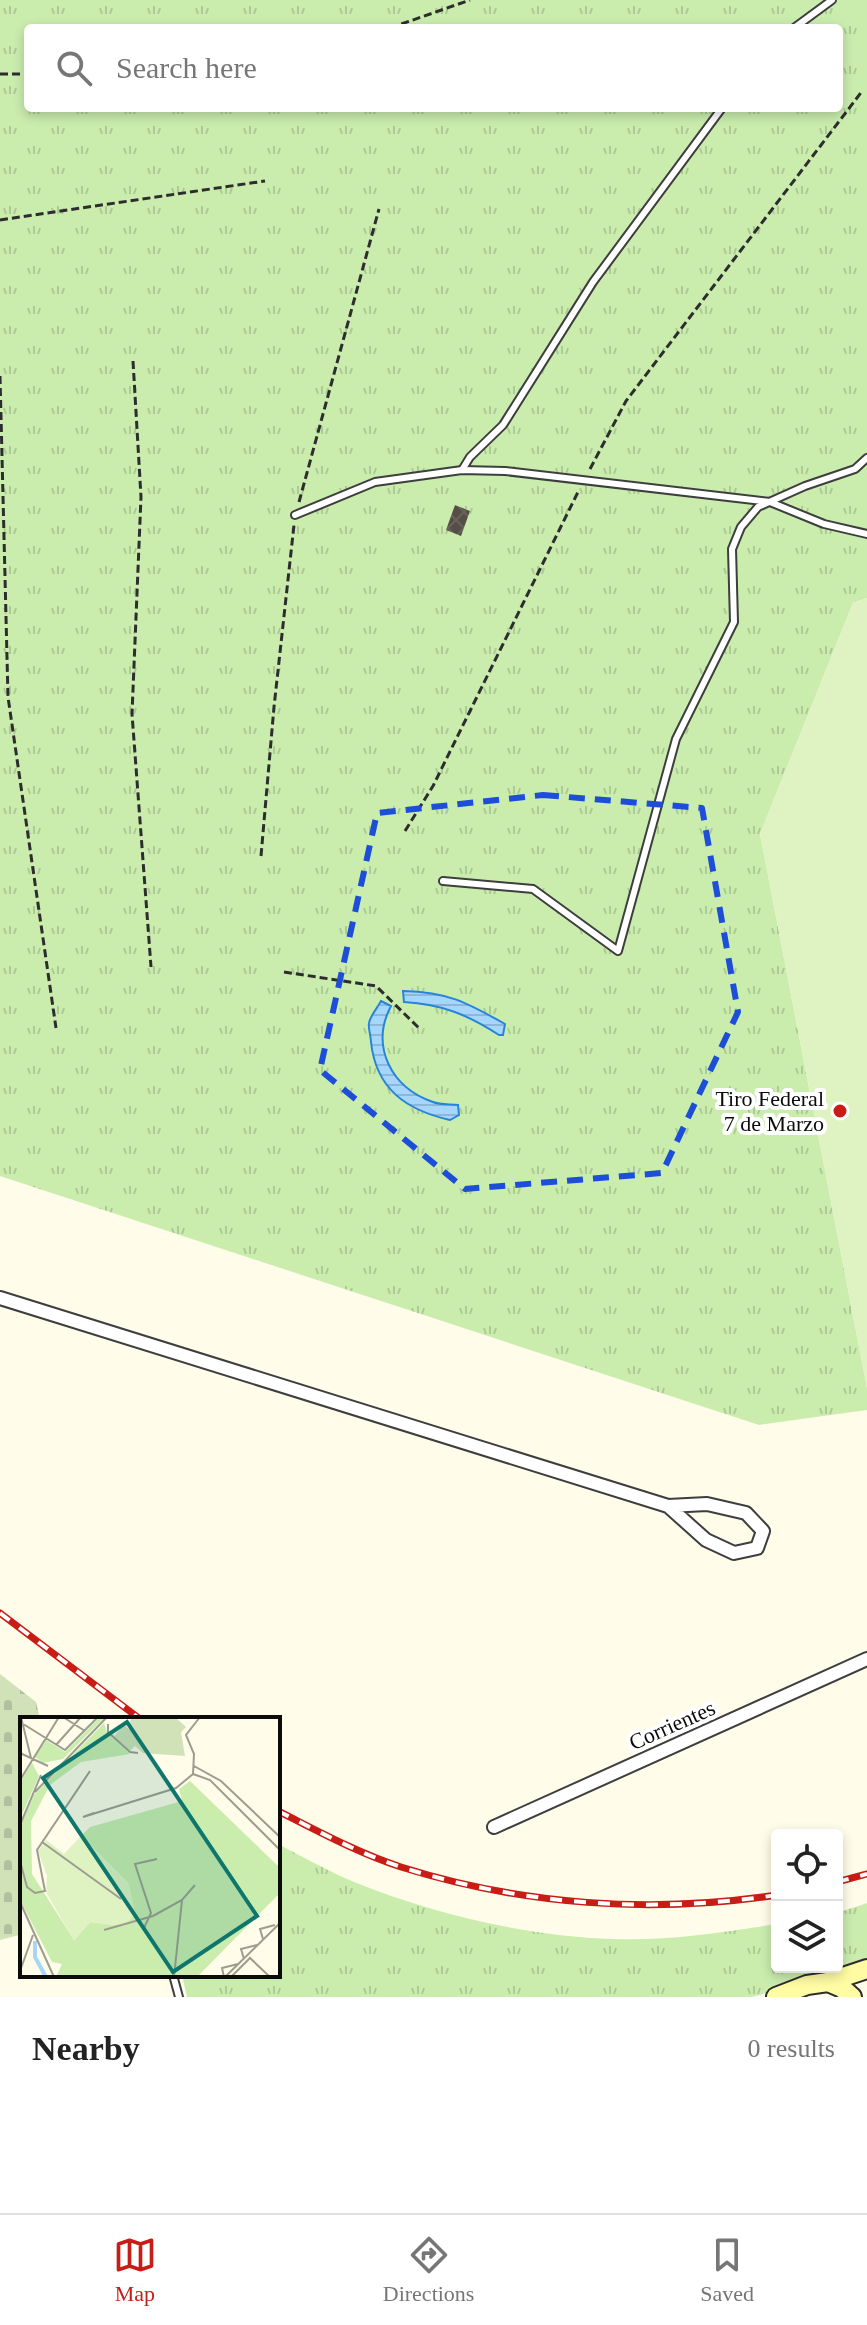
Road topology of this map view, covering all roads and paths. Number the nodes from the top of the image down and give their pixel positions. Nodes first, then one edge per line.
1 (470, 0) edge
2 (832, 0) edge
3 (401, 24) edge
4 (799, 24) edge
5 (0, 74) edge
6 (24, 74) edge
7 (863, 90) dead end
8 (719, 112) edge
9 (265, 181) dead end
10 (379, 209) dead end
11 (0, 220) edge
12 (133, 361) dead end
13 (0, 376) edge
14 (867, 458) edge
15 (462, 470) junction
16 (585, 480) junction
17 (770, 502) junction
18 (295, 515) junction
19 (867, 534) edge
20 (405, 831) dead end
21 (261, 856) dead end
22 (443, 881) dead end
23 (151, 967) dead end
24 (284, 972) dead end
25 (56, 1028) dead end
26 (421, 1030) dead end
27 (0, 1298) edge
28 (668, 1506) junction
29 (867, 1659) edge
30 (494, 1827) dead end
31 (867, 1969) edge
32 (174, 1977) edge
33 (828, 1982) junction
34 (179, 1997) edge
35 (776, 1997) edge
36 (852, 1997) edge

1 - 3 path
2 - 4 lane
5 - 6 path
7 - 16 path
8 - 15 lane
9 - 11 path
10 - 18 path
12 - 23 path
13 - 25 path
14 - 17 lane
15 - 16 lane
15 - 18 lane
16 - 17 lane
16 - 20 path
17 - 19 lane
17 - 22 lane
18 - 21 path
24 - 26 path
27 - 28 street
28 - 28 street
29 - 30 street, Corrientes
31 - 33 main road
32 - 34 lane
33 - 35 main road
33 - 36 main road

